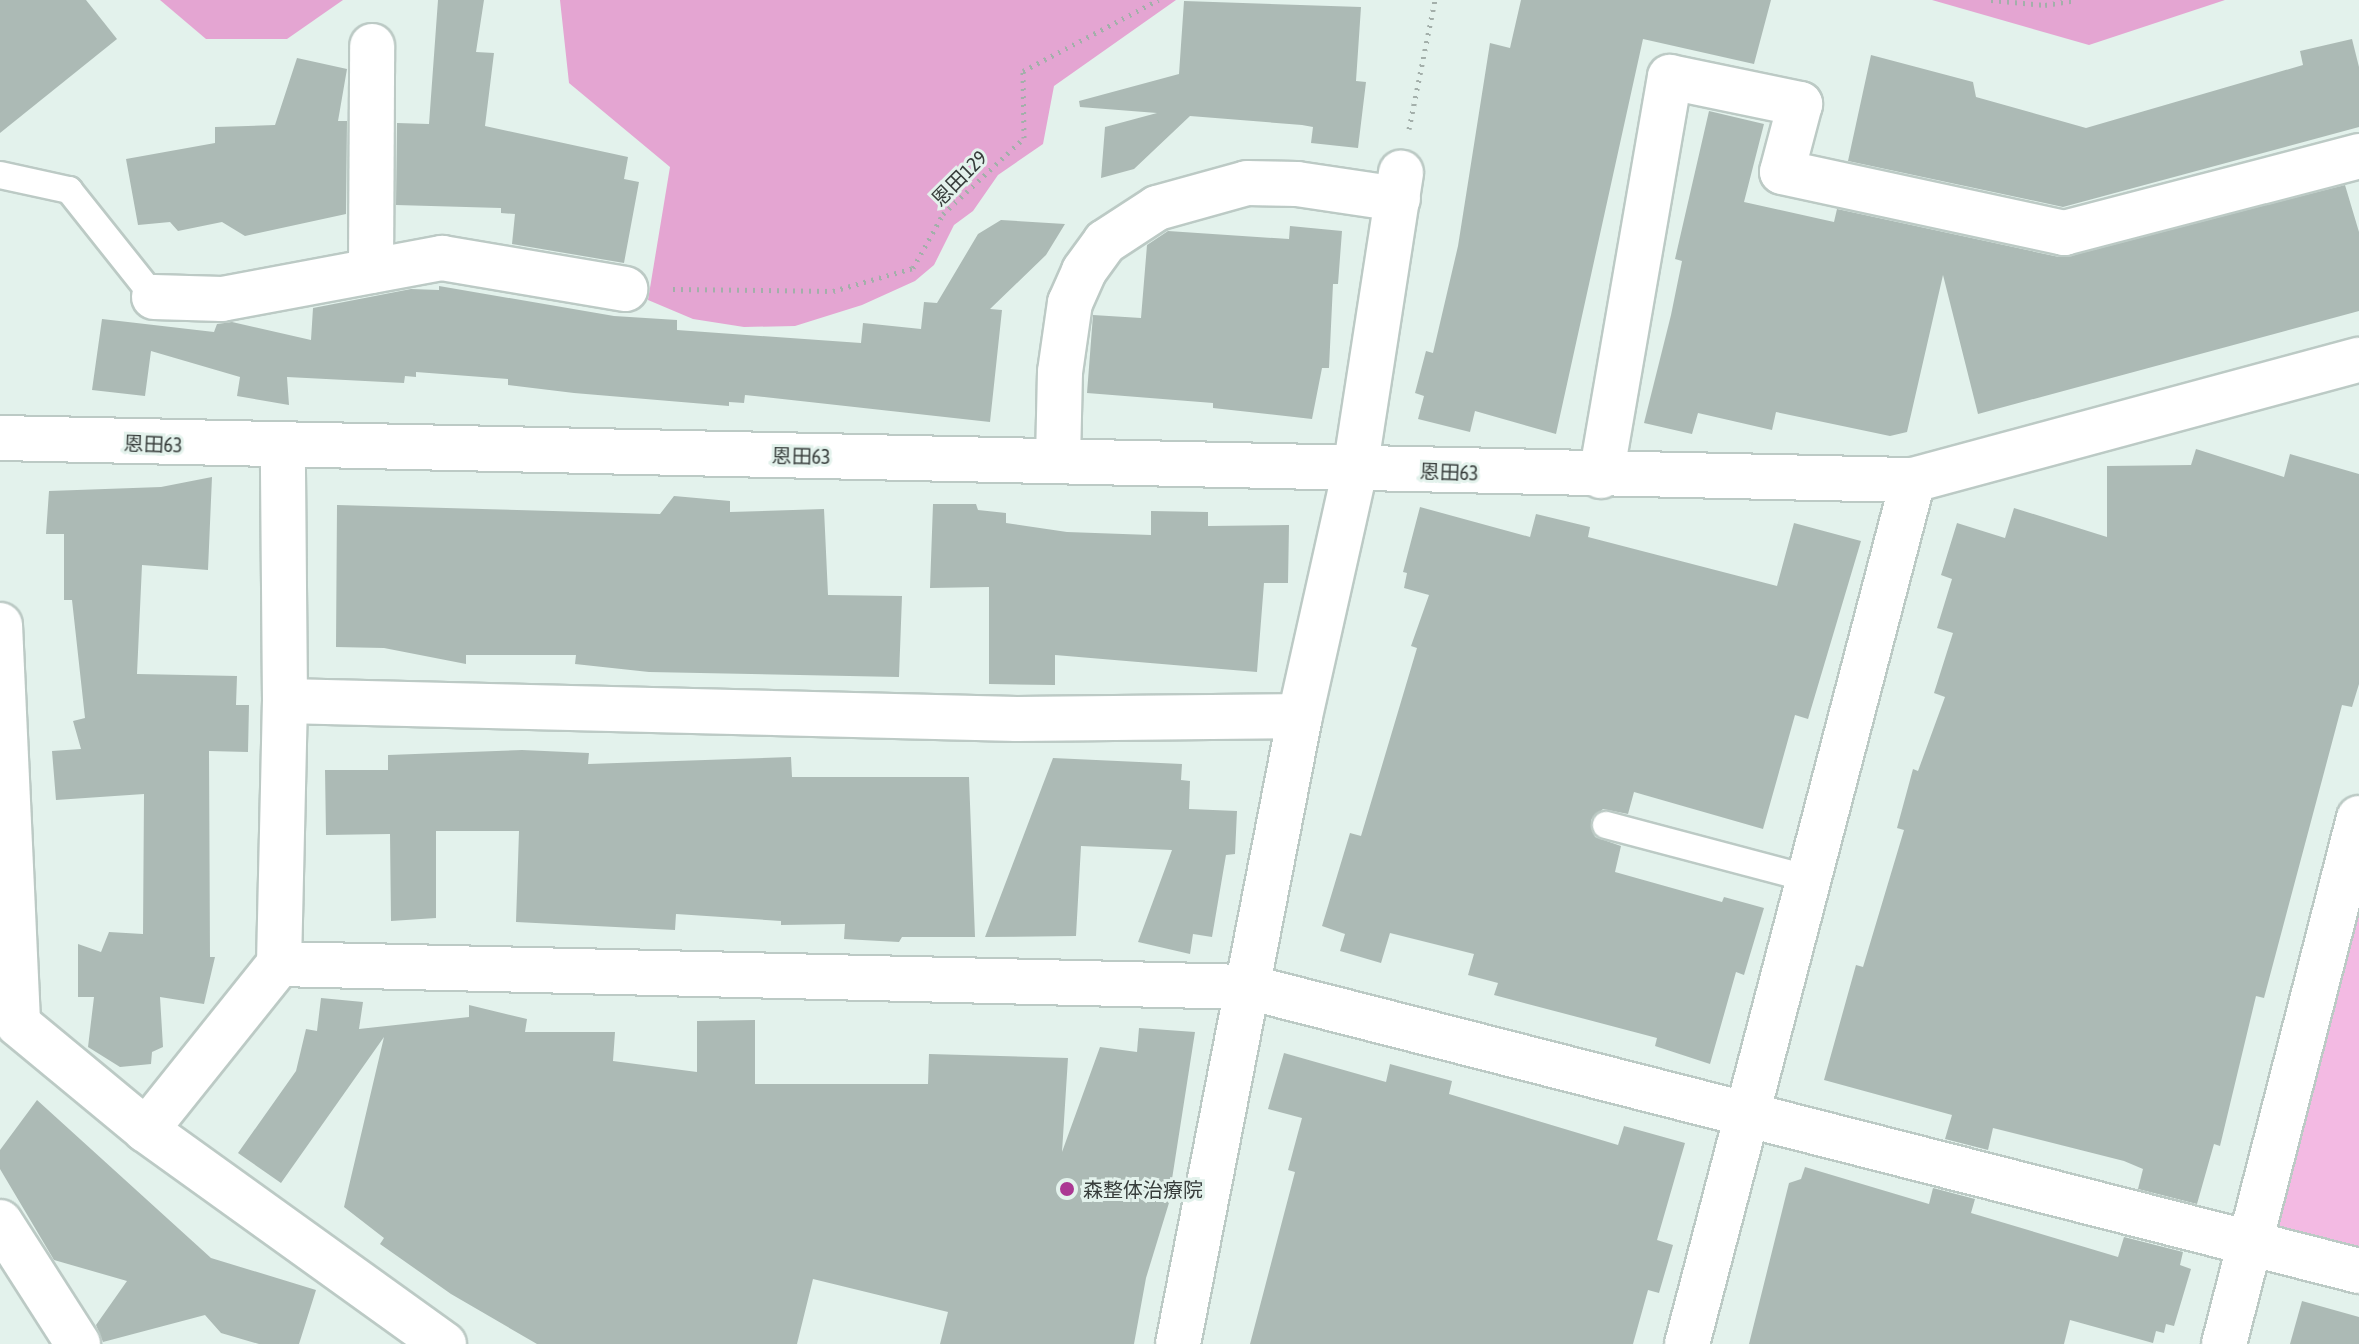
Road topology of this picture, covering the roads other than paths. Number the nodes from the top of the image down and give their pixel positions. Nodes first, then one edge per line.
1 (372, 46) dead end
2 (2359, 156) edge
3 (0, 175) edge
4 (371, 271) junction
5 (625, 289) road end
6 (154, 297) joint
7 (2359, 360) edge
8 (0, 438) edge
9 (283, 448) junction
10 (1058, 460) junction
11 (1355, 470) junction
12 (1601, 476) junction
13 (1913, 480) junction
14 (0, 625) edge
15 (2, 692) edge
16 (285, 701) junction
17 (1300, 716) junction
18 (2359, 818) edge
19 (1606, 825) dead end
20 (1807, 878) junction
21 (6, 889) edge
22 (279, 964) junction
23 (1248, 987) junction
24 (1743, 1116) junction
25 (146, 1130) junction
26 (0, 1222) edge
27 (2251, 1245) junction
28 (2359, 1271) edge
29 (78, 1344) edge
30 (444, 1344) edge
31 (1178, 1344) edge
32 (1687, 1344) edge
33 (2224, 1344) edge

1 - 4 street
2 - 12 street
3 - 6 lane
4 - 5 street
4 - 6 street
7 - 13 street, 恩田63
8 - 9 street, 恩田63 / 恩田63
9 - 10 street, 恩田63 / 恩田63
9 - 16 street
10 - 11 street, 恩田63 / 恩田63
10 - 11 street
11 - 12 street, 恩田63 / 恩田63
11 - 17 street
12 - 13 street, 恩田63
13 - 20 street
14 - 15 street
15 - 21 street
16 - 17 street
16 - 22 street
17 - 23 street
18 - 27 street
19 - 20 lane
20 - 24 street
21 - 25 street
22 - 23 street
22 - 25 street
23 - 24 street
23 - 31 street
24 - 27 street
24 - 32 street
25 - 30 street
26 - 29 street
27 - 28 street
27 - 33 street

